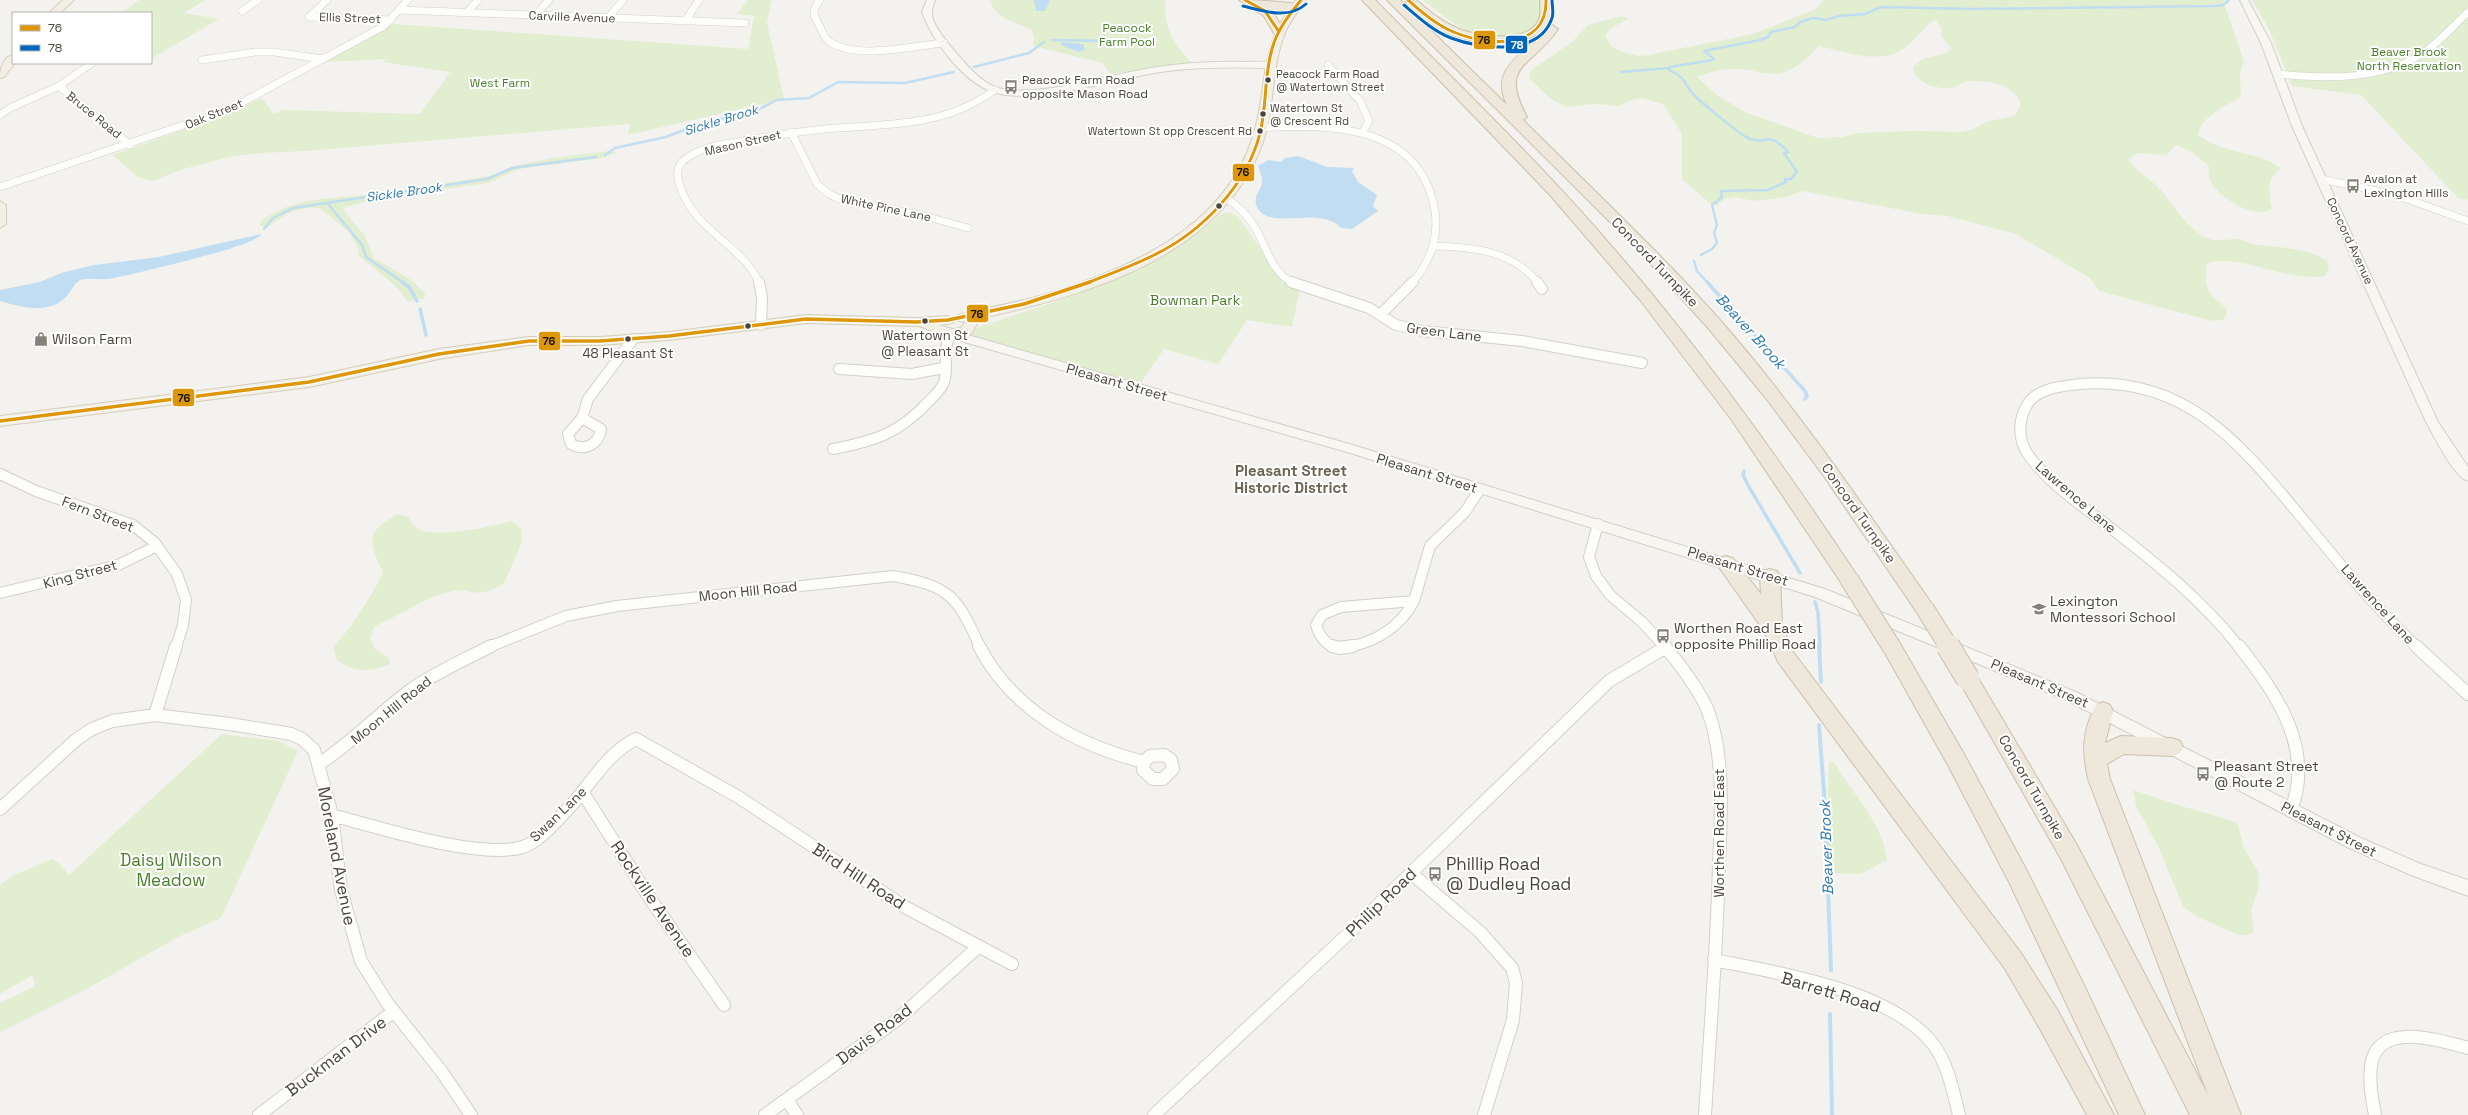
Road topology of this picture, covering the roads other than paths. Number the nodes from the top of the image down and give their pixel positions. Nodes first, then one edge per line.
1 (69, 0) edge
2 (258, 0) edge
3 (326, 0) edge
4 (408, 0) edge
5 (478, 0) edge
6 (548, 0) edge
7 (623, 0) edge
8 (699, 0) edge
9 (820, 0) edge
10 (931, 0) edge
11 (1368, 0) edge
12 (1393, 0) edge
13 (1408, 0) edge
14 (1546, 0) edge
15 (1557, 0) edge
16 (2244, 0) edge
17 (1248, 1) edge
18 (1298, 3) edge
19 (400, 10) junction
20 (242, 11) dead end
21 (55, 12) edge
22 (2468, 12) edge
23 (466, 13) junction
24 (535, 16) junction
25 (608, 18) junction
26 (391, 20) junction
27 (685, 21) junction
28 (745, 23) dead end
29 (1279, 32) junction
30 (944, 43) junction
31 (12, 59) edge
32 (324, 59) junction
33 (202, 60) dead end
34 (91, 64) edge
35 (1269, 65) junction
36 (1328, 65) dead end
37 (2277, 72) junction
38 (0, 74) edge
39 (59, 86) junction
40 (995, 90) junction
41 (0, 115) edge
42 (1260, 128) junction
43 (791, 132) junction
44 (1362, 133) junction
45 (1533, 139) junction
46 (130, 144) junction
47 (2322, 179) junction
48 (0, 187) edge
49 (1226, 198) junction
50 (0, 205) edge
51 (2468, 221) edge
52 (0, 224) edge
53 (968, 228) dead end
54 (1433, 246) junction
55 (1542, 289) dead end
56 (1380, 315) junction
57 (761, 325) junction
58 (958, 329) junction
59 (633, 339) junction
60 (1642, 363) dead end
61 (943, 368) junction
62 (839, 369) dead end
63 (582, 418) dead end
64 (0, 421) edge
65 (833, 449) dead end
66 (0, 474) edge
67 (2468, 476) edge
68 (1480, 489) junction
69 (1598, 524) junction
70 (157, 546) junction
71 (1726, 563) junction
72 (1770, 576) junction
73 (0, 593) edge
74 (1415, 601) junction
75 (1773, 629) junction
76 (1666, 648) junction
77 (2468, 694) edge
78 (2103, 711) junction
79 (155, 715) junction
80 (2172, 747) junction
81 (2094, 760) junction
82 (1144, 762) dead end
83 (318, 764) junction
84 (711, 780) joint
85 (582, 793) junction
86 (0, 809) edge
87 (2291, 810) junction
88 (332, 815) junction
89 (1410, 873) junction
90 (2468, 888) edge
91 (978, 947) junction
92 (1714, 960) junction
93 (1012, 964) dead end
94 (724, 1005) dead end
95 (394, 1011) junction
96 (2468, 1048) edge
97 (786, 1100) junction
98 (259, 1115) edge
99 (471, 1115) edge
100 (765, 1115) edge
101 (797, 1115) edge
102 (1154, 1115) edge
103 (1484, 1115) edge
104 (1705, 1115) edge
105 (1959, 1115) edge
106 (2101, 1115) edge
107 (2132, 1115) edge
108 (2204, 1115) edge
109 (2228, 1115) edge
110 (2375, 1115) edge

1 - 21 main road
2 - 20 street
3 - 26 street, Ellis Street
4 - 19 street, Oak Street
5 - 23 street
6 - 24 street
7 - 25 street
8 - 27 street
9 - 30 street
10 - 30 street
11 - 107 highway, Concord Turnpike, bridge
12 - 45 highway, Concord Turnpike
13 - 14 highway
15 - 45 highway
16 - 37 street, Concord Avenue
17 - 18 highway
17 - 29 highway
18 - 29 main road
19 - 23 street, Carville Avenue
19 - 26 street, Oak Street
22 - 37 street
23 - 24 street, Carville Avenue
24 - 25 street, Carville Avenue
25 - 27 street, Carville Avenue
26 - 32 street, Oak Street
27 - 28 street, Carville Avenue
29 - 35 main road
30 - 40 street
31 - 38 main road
32 - 33 street
32 - 46 street, Oak Street
34 - 39 street
35 - 40 street
35 - 42 main road
36 - 44 street
37 - 47 street, Concord Avenue
39 - 41 street
39 - 46 street, Bruce Road
40 - 43 street, Mason Street
42 - 44 street
42 - 49 main road
43 - 53 street, White Pine Lane
43 - 57 street, Mason Street
44 - 54 street
45 - 108 highway, Concord Turnpike, bridge
46 - 48 street, Oak Street
47 - 51 street
47 - 67 street, Concord Avenue
49 - 56 street, Green Lane
49 - 58 main road
50 - 52 main road
54 - 55 street
54 - 56 street
56 - 60 street, Green Lane
57 - 58 main road, Pleasant Street
57 - 59 main road, Pleasant Street
58 - 61 street
58 - 68 street, Pleasant Street
59 - 63 street
59 - 64 main road, Pleasant Street
61 - 62 street
61 - 65 street
66 - 70 street, Fern Street
68 - 69 street, Pleasant Street
68 - 74 street
69 - 71 street, Pleasant Street
69 - 76 street, Worthen Road East
70 - 73 street, King Street
70 - 79 street, Fern Street
71 - 72 street, Pleasant Street
71 - 75 highway
72 - 75 highway
72 - 78 street, Pleasant Street
74 - 74 street
75 - 106 highway
76 - 89 street, Philip Road
76 - 92 street, Worthen Road East
77 - 87 street, Lawrence Lane
78 - 80 street, Pleasant Street
78 - 81 highway
79 - 83 street, Moreland Avenue
79 - 86 street, Moreland Avenue
80 - 81 highway
80 - 87 street, Pleasant Street
81 - 109 highway
82 - 83 street, Moon Hill Road
83 - 88 street, Moreland Avenue
84 - 85 street, Swan Lane
84 - 91 street, Bird Hill Road
85 - 88 street, Swan Lane
85 - 94 street, Rockville Avenue
87 - 90 street, Pleasant Street
88 - 95 street, Moreland Avenue
89 - 102 street, Philip Road
89 - 103 street
91 - 93 street, Bird Hill Road
91 - 97 street, Davis Road
92 - 104 street, Worthen Road East
92 - 105 street, Barrett Road
95 - 98 street, Buckman Drive
95 - 99 street, Moreland Avenue
96 - 110 street
97 - 100 street, Davis Road
97 - 101 street

